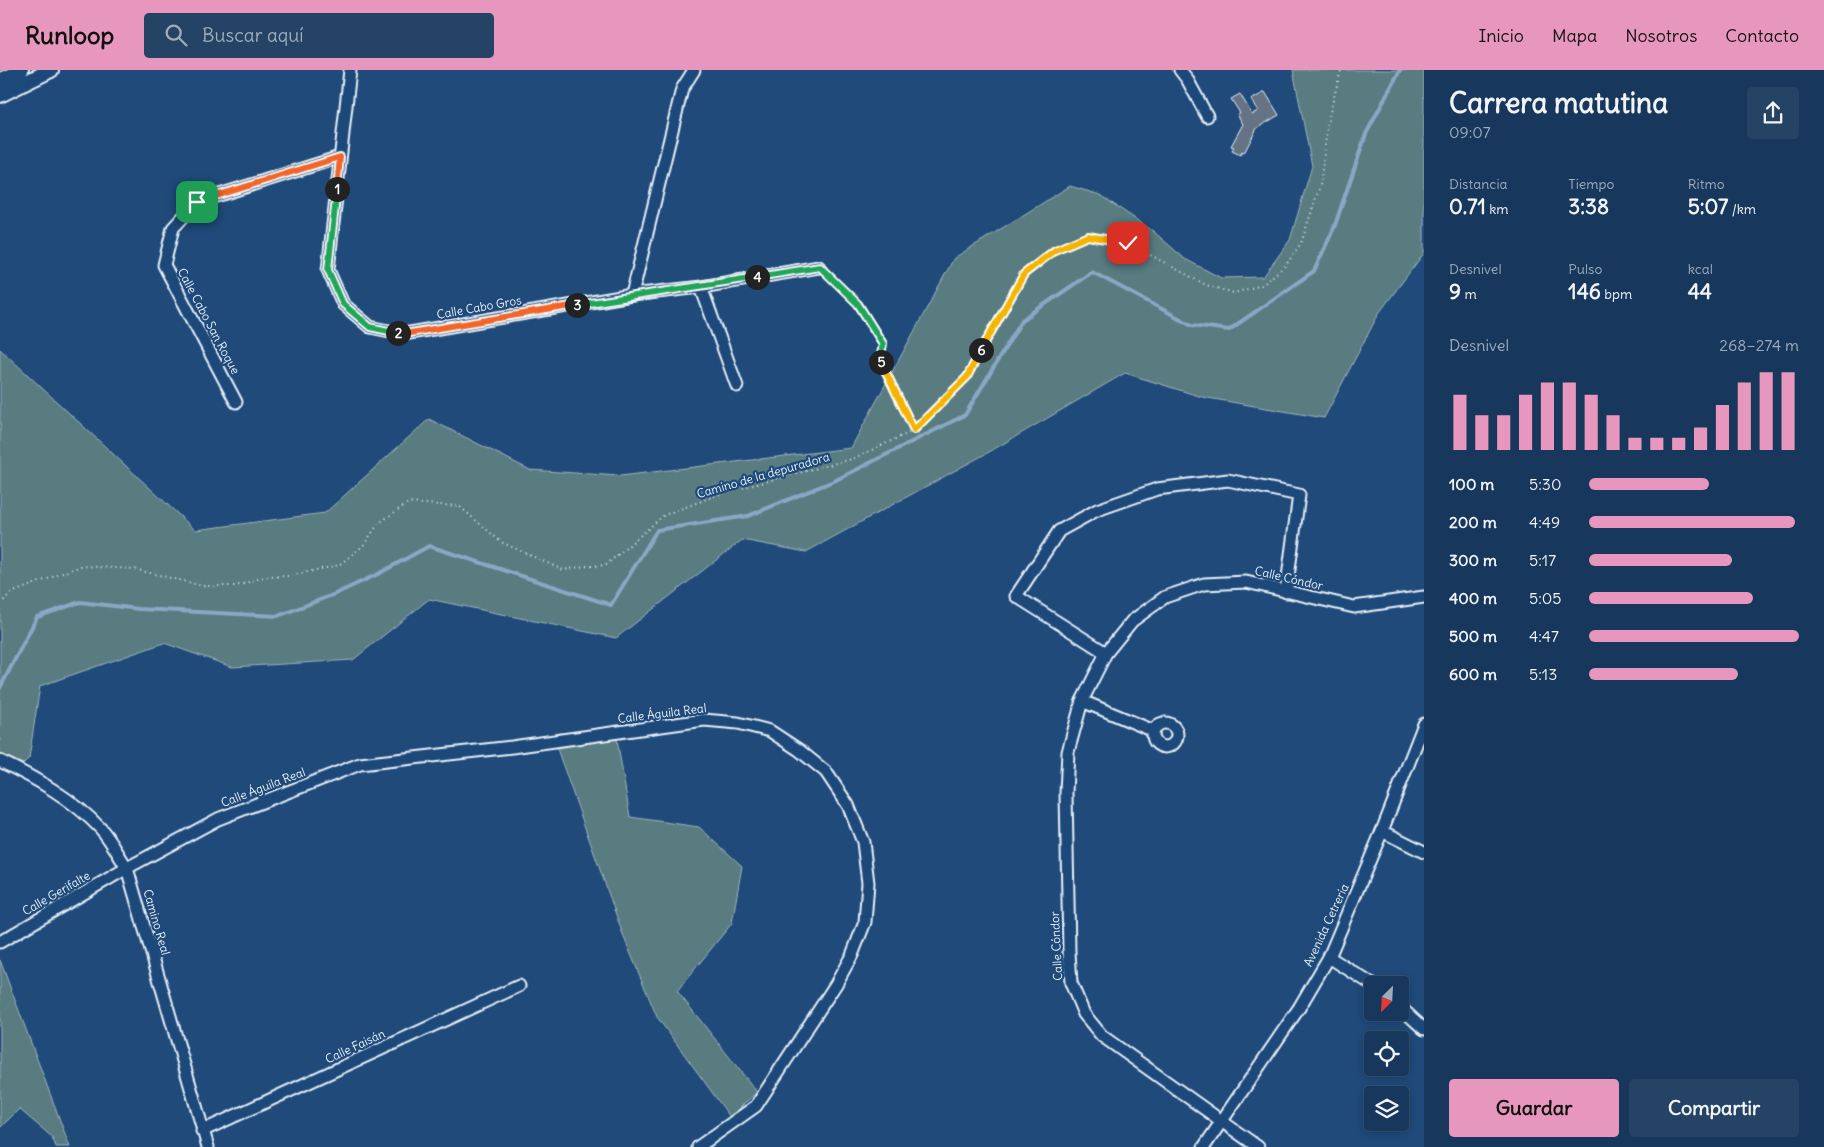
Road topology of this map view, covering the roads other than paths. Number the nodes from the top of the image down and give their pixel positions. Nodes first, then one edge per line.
1 (21, 70) edge
2 (51, 70) edge
3 (350, 70) edge
4 (694, 70) edge
5 (1180, 70) edge
6 (0, 81) edge
7 (0, 95) edge
8 (1207, 116) dead end
9 (340, 157) junction
10 (820, 267) road end
11 (701, 287) junction
12 (632, 295) junction
13 (737, 386) dead end
14 (236, 402) dead end
15 (1286, 592) junction
16 (1424, 597) edge
17 (1106, 653) junction
18 (1082, 701) junction
19 (1424, 724) edge
20 (1154, 730) dead end
21 (0, 761) edge
22 (1382, 831) junction
23 (1424, 852) edge
24 (127, 868) junction
25 (0, 942) edge
26 (1329, 957) junction
27 (1364, 979) edge
28 (519, 986) dead end
29 (1409, 1015) edge
30 (1424, 1029) edge
31 (1222, 1121) junction
32 (202, 1131) junction
33 (208, 1147) edge
34 (698, 1147) edge
35 (1204, 1147) edge
36 (1258, 1147) edge

1 - 6 street
2 - 7 street
3 - 9 street, Calle Cabo Gros
4 - 12 street
5 - 8 street
9 - 12 street, Calle Cabo Gros
9 - 14 street, Calle Cabo San Roque
10 - 11 street, Calle Cabo Gros
11 - 12 street, Calle Cabo Gros
11 - 13 street
15 - 16 street, Calle Cóndor
15 - 17 street, Calle Cóndor
15 - 17 street
17 - 18 street, Calle Cóndor
18 - 20 street
18 - 31 street, Calle Cóndor
19 - 22 street, Avenida Cetrería
21 - 24 street, Camino Real
22 - 23 street
22 - 26 street, Avenida Cetrería
24 - 25 street, Calle Gerifalte
24 - 32 street, Camino Real
24 - 34 street, Calle Águila Real
26 - 27 street
26 - 31 street, Avenida Cetrería
28 - 32 street, Calle Faisán
29 - 30 street
31 - 35 street, Avenida Cetrería
31 - 36 street, Calle Cóndor
32 - 33 street, Camino Real

